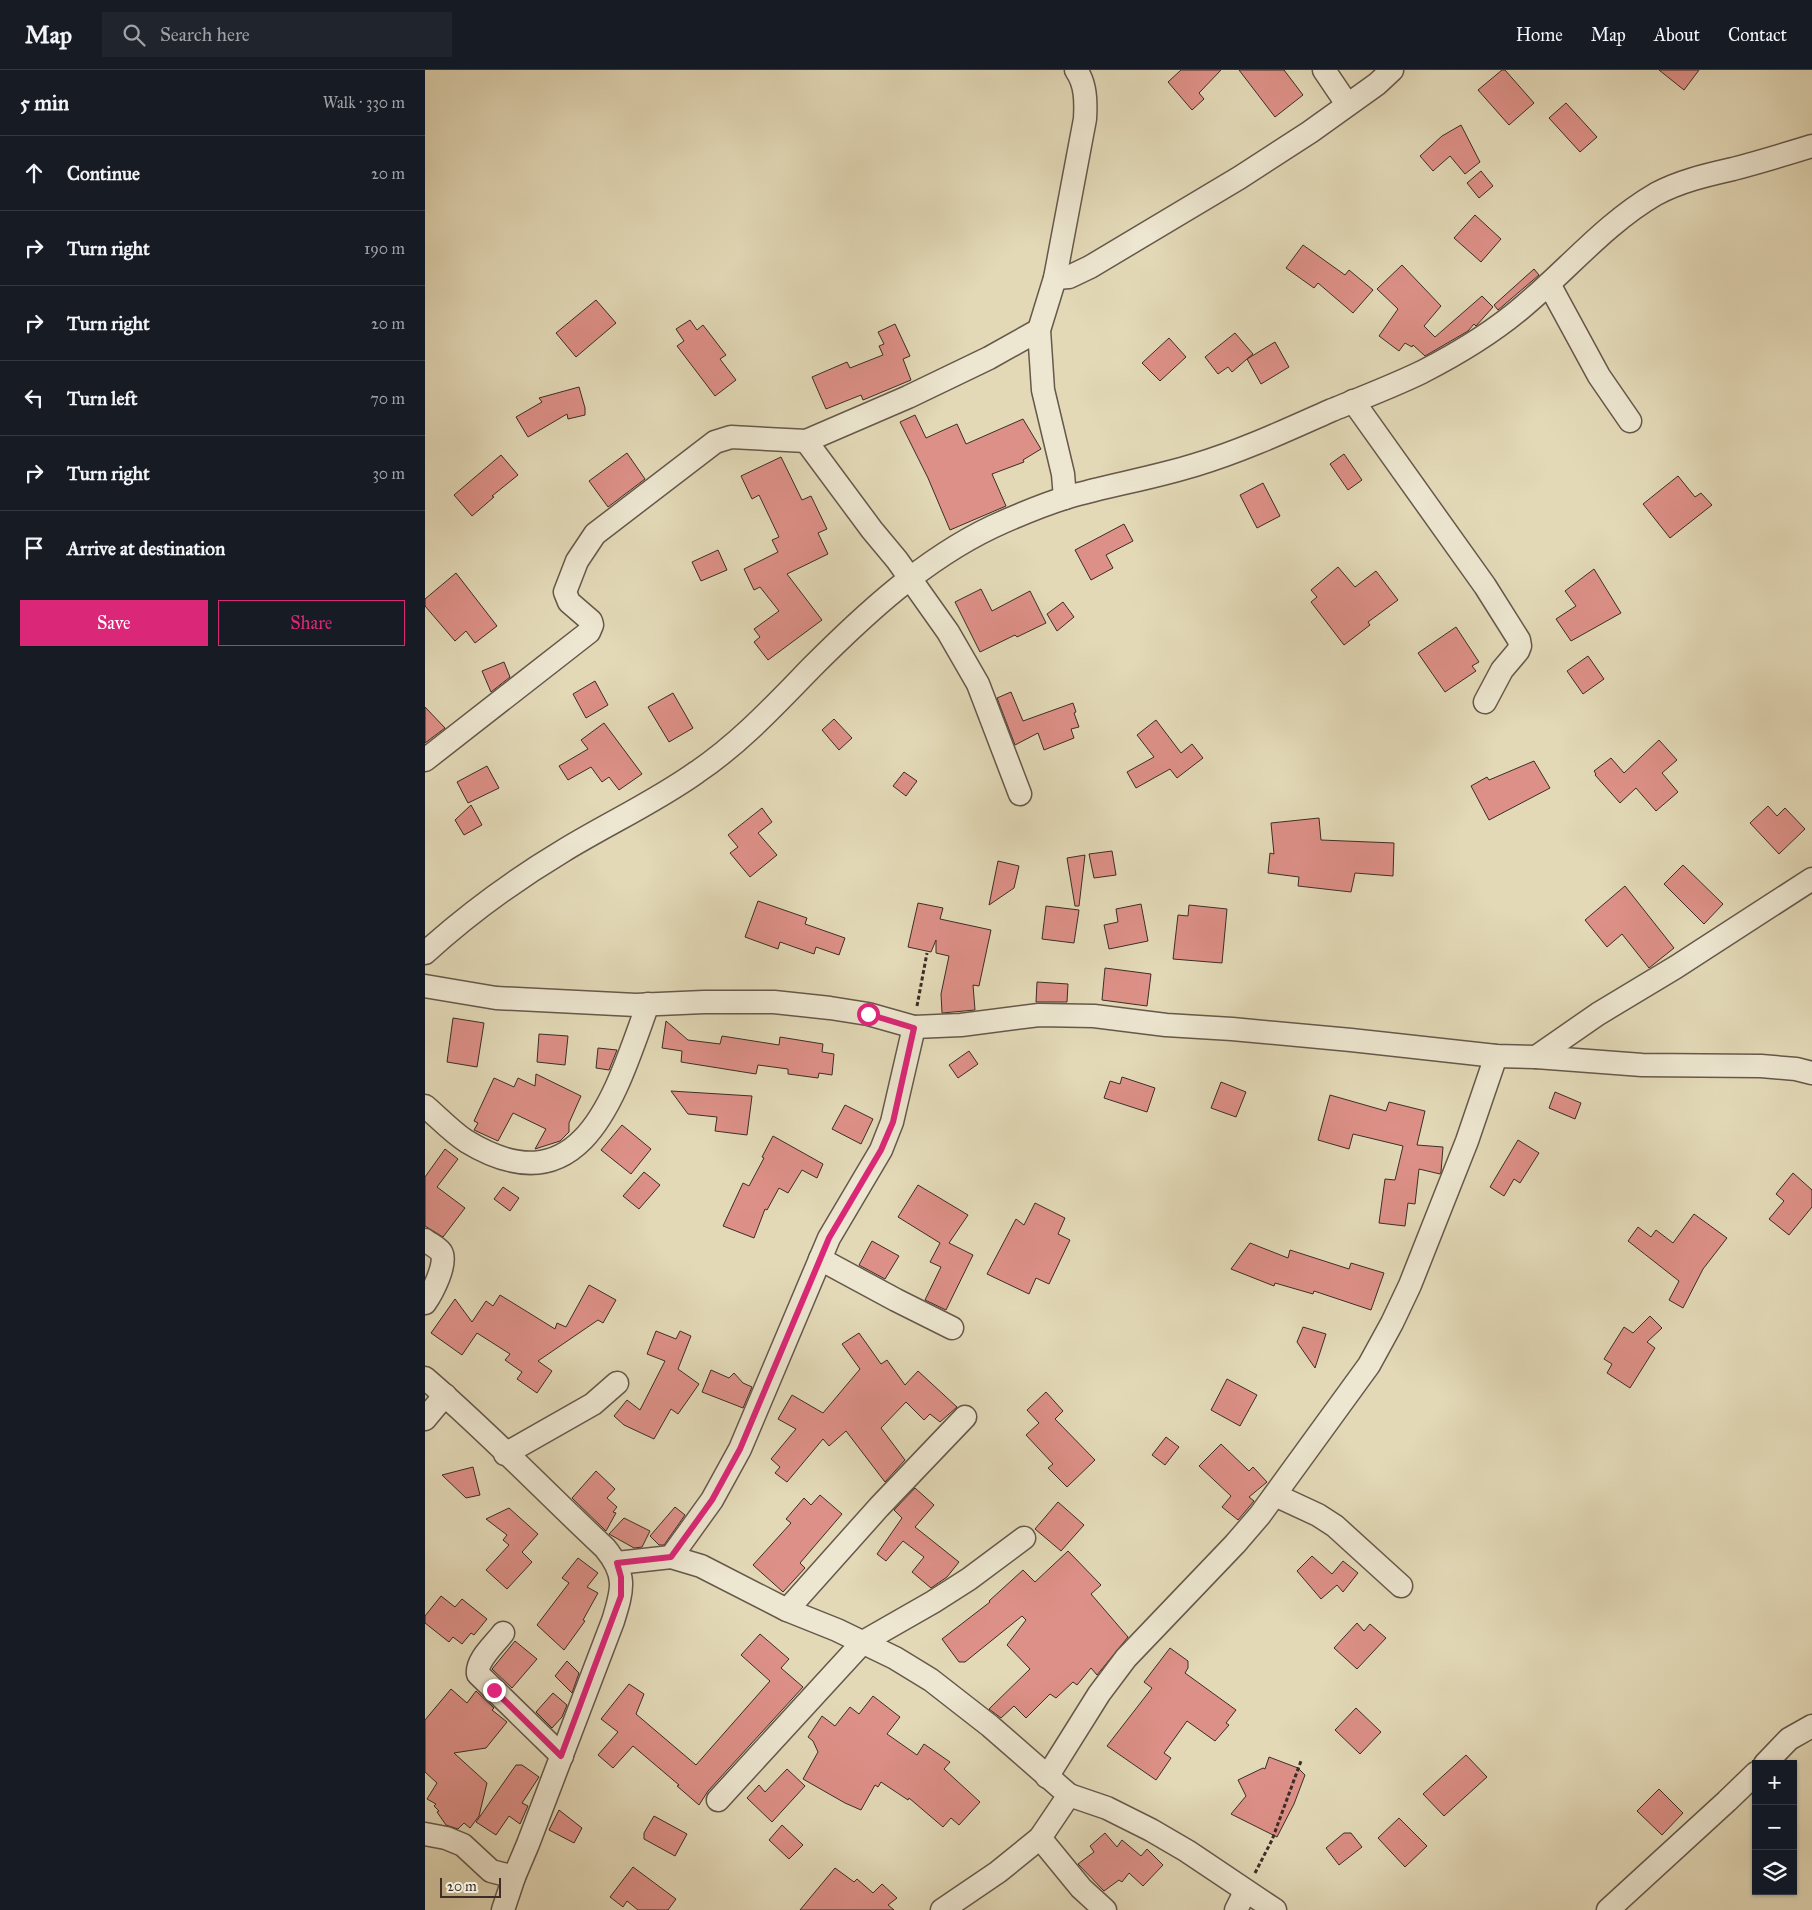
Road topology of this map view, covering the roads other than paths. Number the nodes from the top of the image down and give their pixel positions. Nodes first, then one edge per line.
1 (1076, 70) edge
2 (1325, 70) edge
3 (1392, 70) edge
4 (1347, 104) junction
5 (1812, 146) edge
6 (1055, 278) junction
7 (1549, 284) junction
8 (1039, 330) junction
9 (1353, 401) junction
10 (1630, 421) dead end
11 (806, 440) junction
12 (1065, 498) junction
13 (910, 578) junction
14 (1485, 702) dead end
15 (425, 760) edge
16 (1020, 794) dead end
17 (1812, 879) edge
18 (425, 953) edge
19 (425, 986) edge
20 (648, 1004) junction
21 (914, 1028) junction
22 (1496, 1056) junction
23 (1536, 1057) junction
24 (1812, 1073) edge
25 (425, 1106) edge
26 (425, 1240) edge
27 (820, 1259) junction
28 (425, 1303) edge
29 (952, 1328) dead end
30 (425, 1378) edge
31 (617, 1383) dead end
32 (445, 1395) junction
33 (965, 1417) dead end
34 (425, 1419) edge
35 (505, 1454) junction
36 (1275, 1495) junction
37 (1023, 1538) dead end
38 (671, 1557) junction
39 (617, 1563) junction
40 (1401, 1586) dead end
41 (787, 1610) junction
42 (503, 1633) dead end
43 (863, 1642) junction
44 (1812, 1726) edge
45 (561, 1756) junction
46 (1769, 1760) edge
47 (1752, 1776) edge
48 (1047, 1777) junction
49 (1069, 1795) junction
50 (718, 1800) dead end
51 (425, 1834) edge
52 (1040, 1838) junction
53 (514, 1878) junction
54 (1241, 1901) edge
55 (503, 1910) edge
56 (942, 1910) edge
57 (1105, 1910) edge
58 (1275, 1910) edge
59 (1608, 1910) edge

1 - 6 street
2 - 4 street
3 - 4 street
4 - 6 street
5 - 7 street
6 - 8 street
7 - 9 street
7 - 10 street
8 - 11 street
8 - 12 street
9 - 12 street
9 - 14 street
11 - 13 street
11 - 15 street
12 - 13 street
13 - 16 street
13 - 18 street
17 - 23 street
19 - 20 street
20 - 21 street
20 - 25 street
21 - 22 street
21 - 27 street
22 - 23 street
22 - 36 street
23 - 24 street
26 - 28 street
27 - 29 street
27 - 38 street
30 - 32 street
31 - 35 street
32 - 34 street
32 - 35 street
33 - 41 street
35 - 39 street
36 - 40 street
36 - 48 street
37 - 43 street
38 - 39 street
38 - 41 street
39 - 45 street
41 - 43 street
42 - 45 street
43 - 48 street
43 - 50 street
44 - 46 street
45 - 53 street
47 - 59 street
48 - 49 street
49 - 52 street
49 - 54 street
51 - 53 street
52 - 56 street
52 - 57 street
53 - 55 street
54 - 58 street

